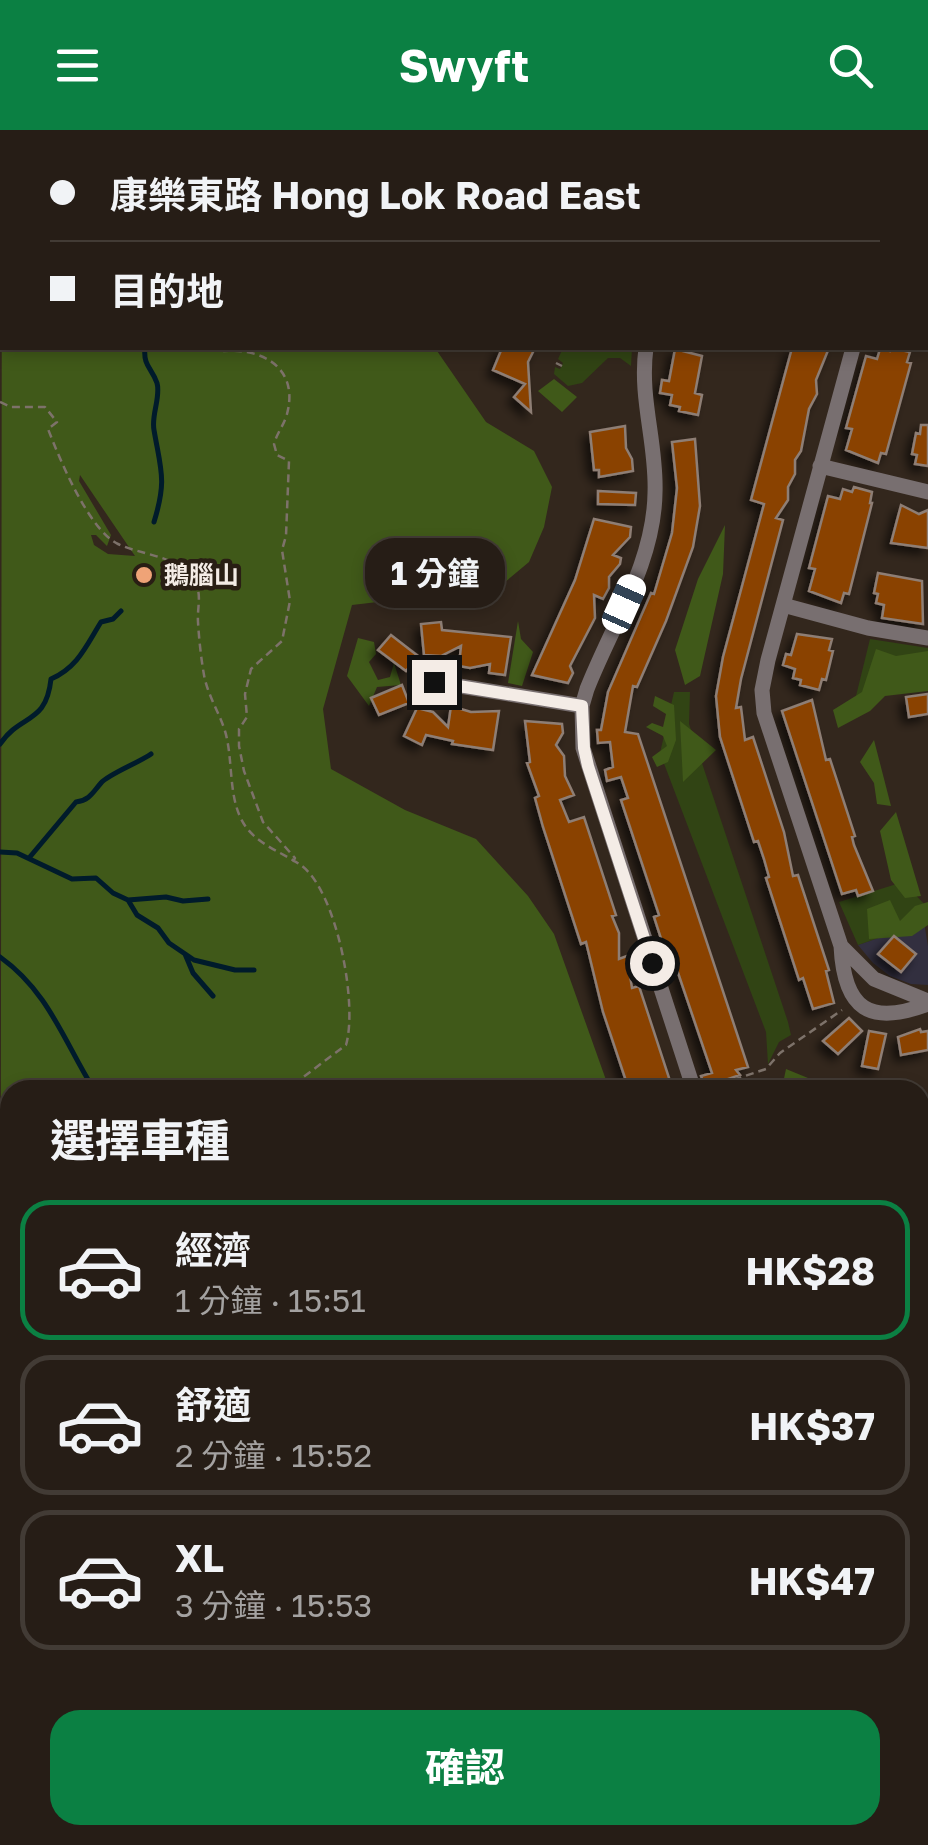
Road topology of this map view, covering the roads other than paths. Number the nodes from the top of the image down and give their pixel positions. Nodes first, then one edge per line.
1 (646, 350) edge
2 (852, 350) edge
3 (820, 466) junction
4 (928, 492) edge
5 (783, 605) junction
6 (928, 638) edge
7 (434, 682) dead end
8 (582, 706) junction
9 (841, 946) junction
10 (928, 1002) edge
11 (691, 1080) edge

1 - 8 street
2 - 3 street
3 - 4 street
3 - 5 street
5 - 6 street
5 - 9 street
7 - 8 street
8 - 11 street
9 - 10 street
9 - 10 street

